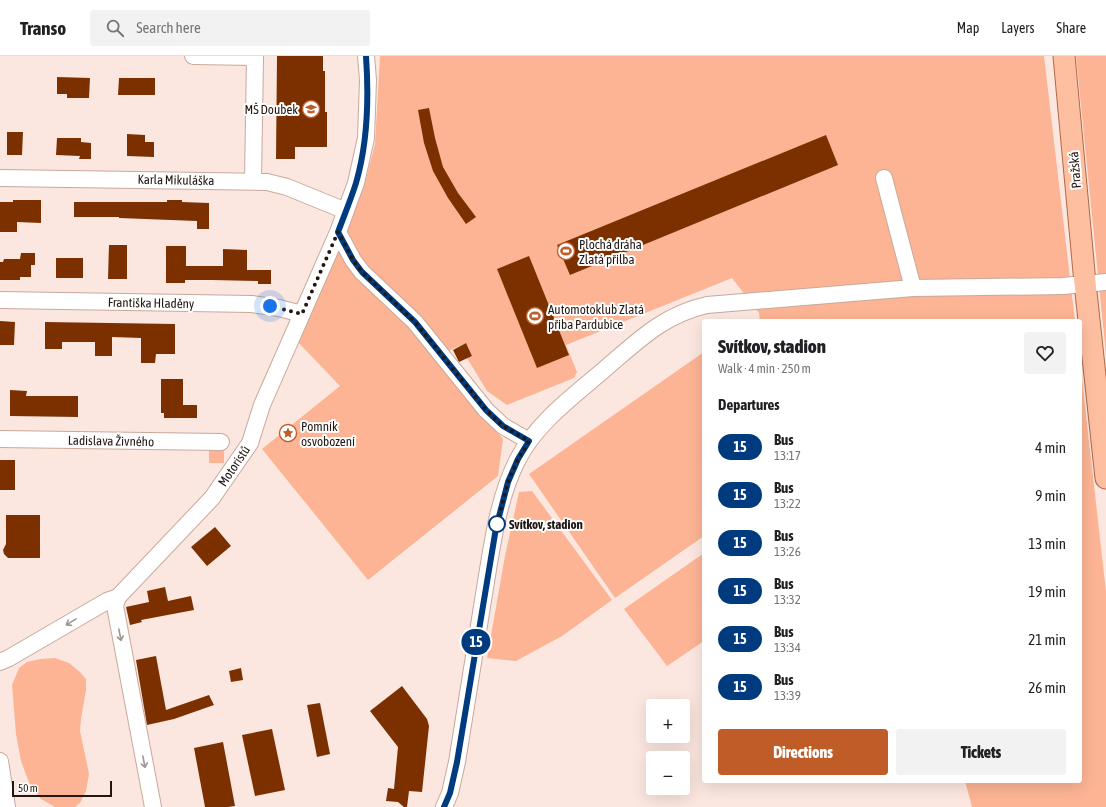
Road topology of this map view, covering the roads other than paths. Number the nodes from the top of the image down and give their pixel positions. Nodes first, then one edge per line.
1 (193, 56) edge
2 (366, 56) edge
3 (1064, 56) edge
4 (0, 178) edge
5 (884, 178) dead end
6 (253, 181) junction
7 (346, 211) junction
8 (338, 232) junction
9 (1106, 282) edge
10 (1085, 283) junction
11 (913, 288) junction
12 (0, 300) edge
13 (302, 314) junction
14 (0, 439) edge
15 (529, 441) junction
16 (221, 442) dead end
17 (1106, 478) edge
18 (118, 596) junction
19 (0, 662) edge
20 (0, 761) edge
21 (7, 807) edge
22 (153, 807) edge
23 (444, 807) edge

1 - 6 street
2 - 7 street, Motoristů
3 - 10 main road, Pražská
4 - 6 street, Karla Mikuláška
5 - 11 street
6 - 7 street, Karla Mikuláška
7 - 8 street, Motoristů
8 - 13 street, Motoristů
8 - 15 street
9 - 10 street
10 - 11 street
10 - 17 main road, Pražská
11 - 15 street
12 - 13 street, Františka Hladěny
13 - 18 street, Motoristů
14 - 16 street, Ladislava Živného
15 - 23 street
18 -> 19 street, Motoristů
18 -> 22 street
20 - 21 street

